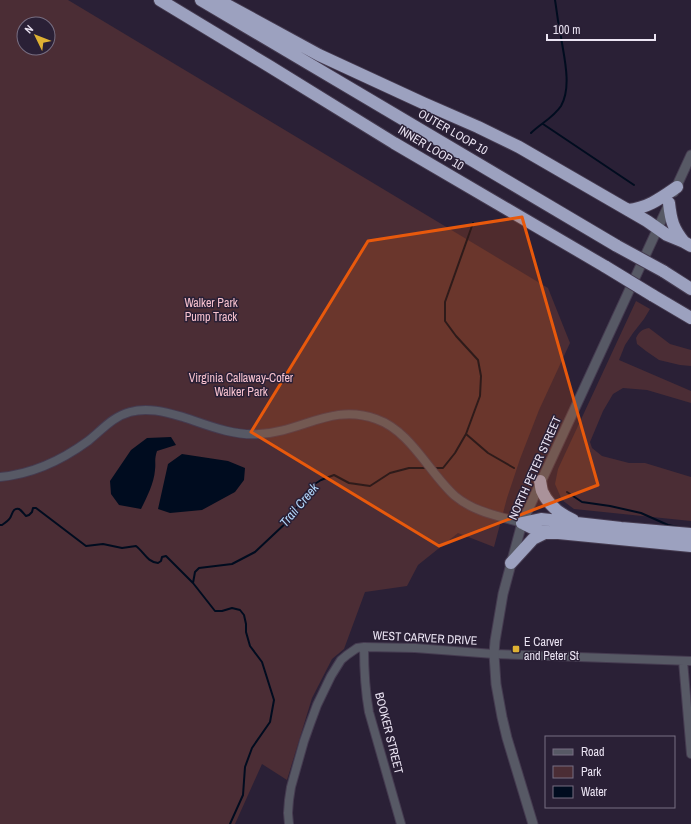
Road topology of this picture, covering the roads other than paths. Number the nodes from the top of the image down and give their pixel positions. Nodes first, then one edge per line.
1 (160, 0) edge
2 (201, 0) edge
3 (218, 0) edge
4 (691, 155) edge
5 (677, 187) junction
6 (670, 203) junction
7 (628, 210) junction
8 (658, 228) junction
9 (688, 244) edge
10 (691, 289) edge
11 (691, 318) edge
12 (0, 477) edge
13 (540, 482) junction
14 (522, 523) junction
15 (579, 523) junction
16 (547, 532) junction
17 (691, 534) edge
18 (691, 546) edge
19 (511, 563) junction
20 (364, 647) junction
21 (494, 654) junction
22 (687, 661) edge
23 (691, 754) edge
24 (289, 824) edge
25 (401, 824) edge
26 (533, 824) edge

1 - 11 highway, INNER LOOP 10, bridge
2 - 10 highway, OUTER LOOP 10, bridge
3 - 7 highway
4 - 5 street, NORTH PETER STREET
5 - 6 street, NORTH PETER STREET
5 - 7 highway
6 - 8 street, NORTH PETER STREET
6 - 9 highway
7 - 8 highway
8 - 9 highway
8 - 13 street, NORTH PETER STREET
12 - 14 street
13 - 14 street, NORTH PETER STREET
13 - 15 highway
14 - 15 highway
14 - 16 highway
14 - 19 street, NORTH PETER STREET
15 - 17 highway
16 - 18 highway
16 - 19 highway
19 - 21 street, NORTH PETER STREET
20 - 21 street, WEST CARVER DRIVE
20 - 24 street, WEST CARVER DRIVE
20 - 25 street, BOOKER STREET
21 - 22 street, WEST CARVER DRIVE
21 - 26 street, NORTH PETER STREET
22 - 23 street

